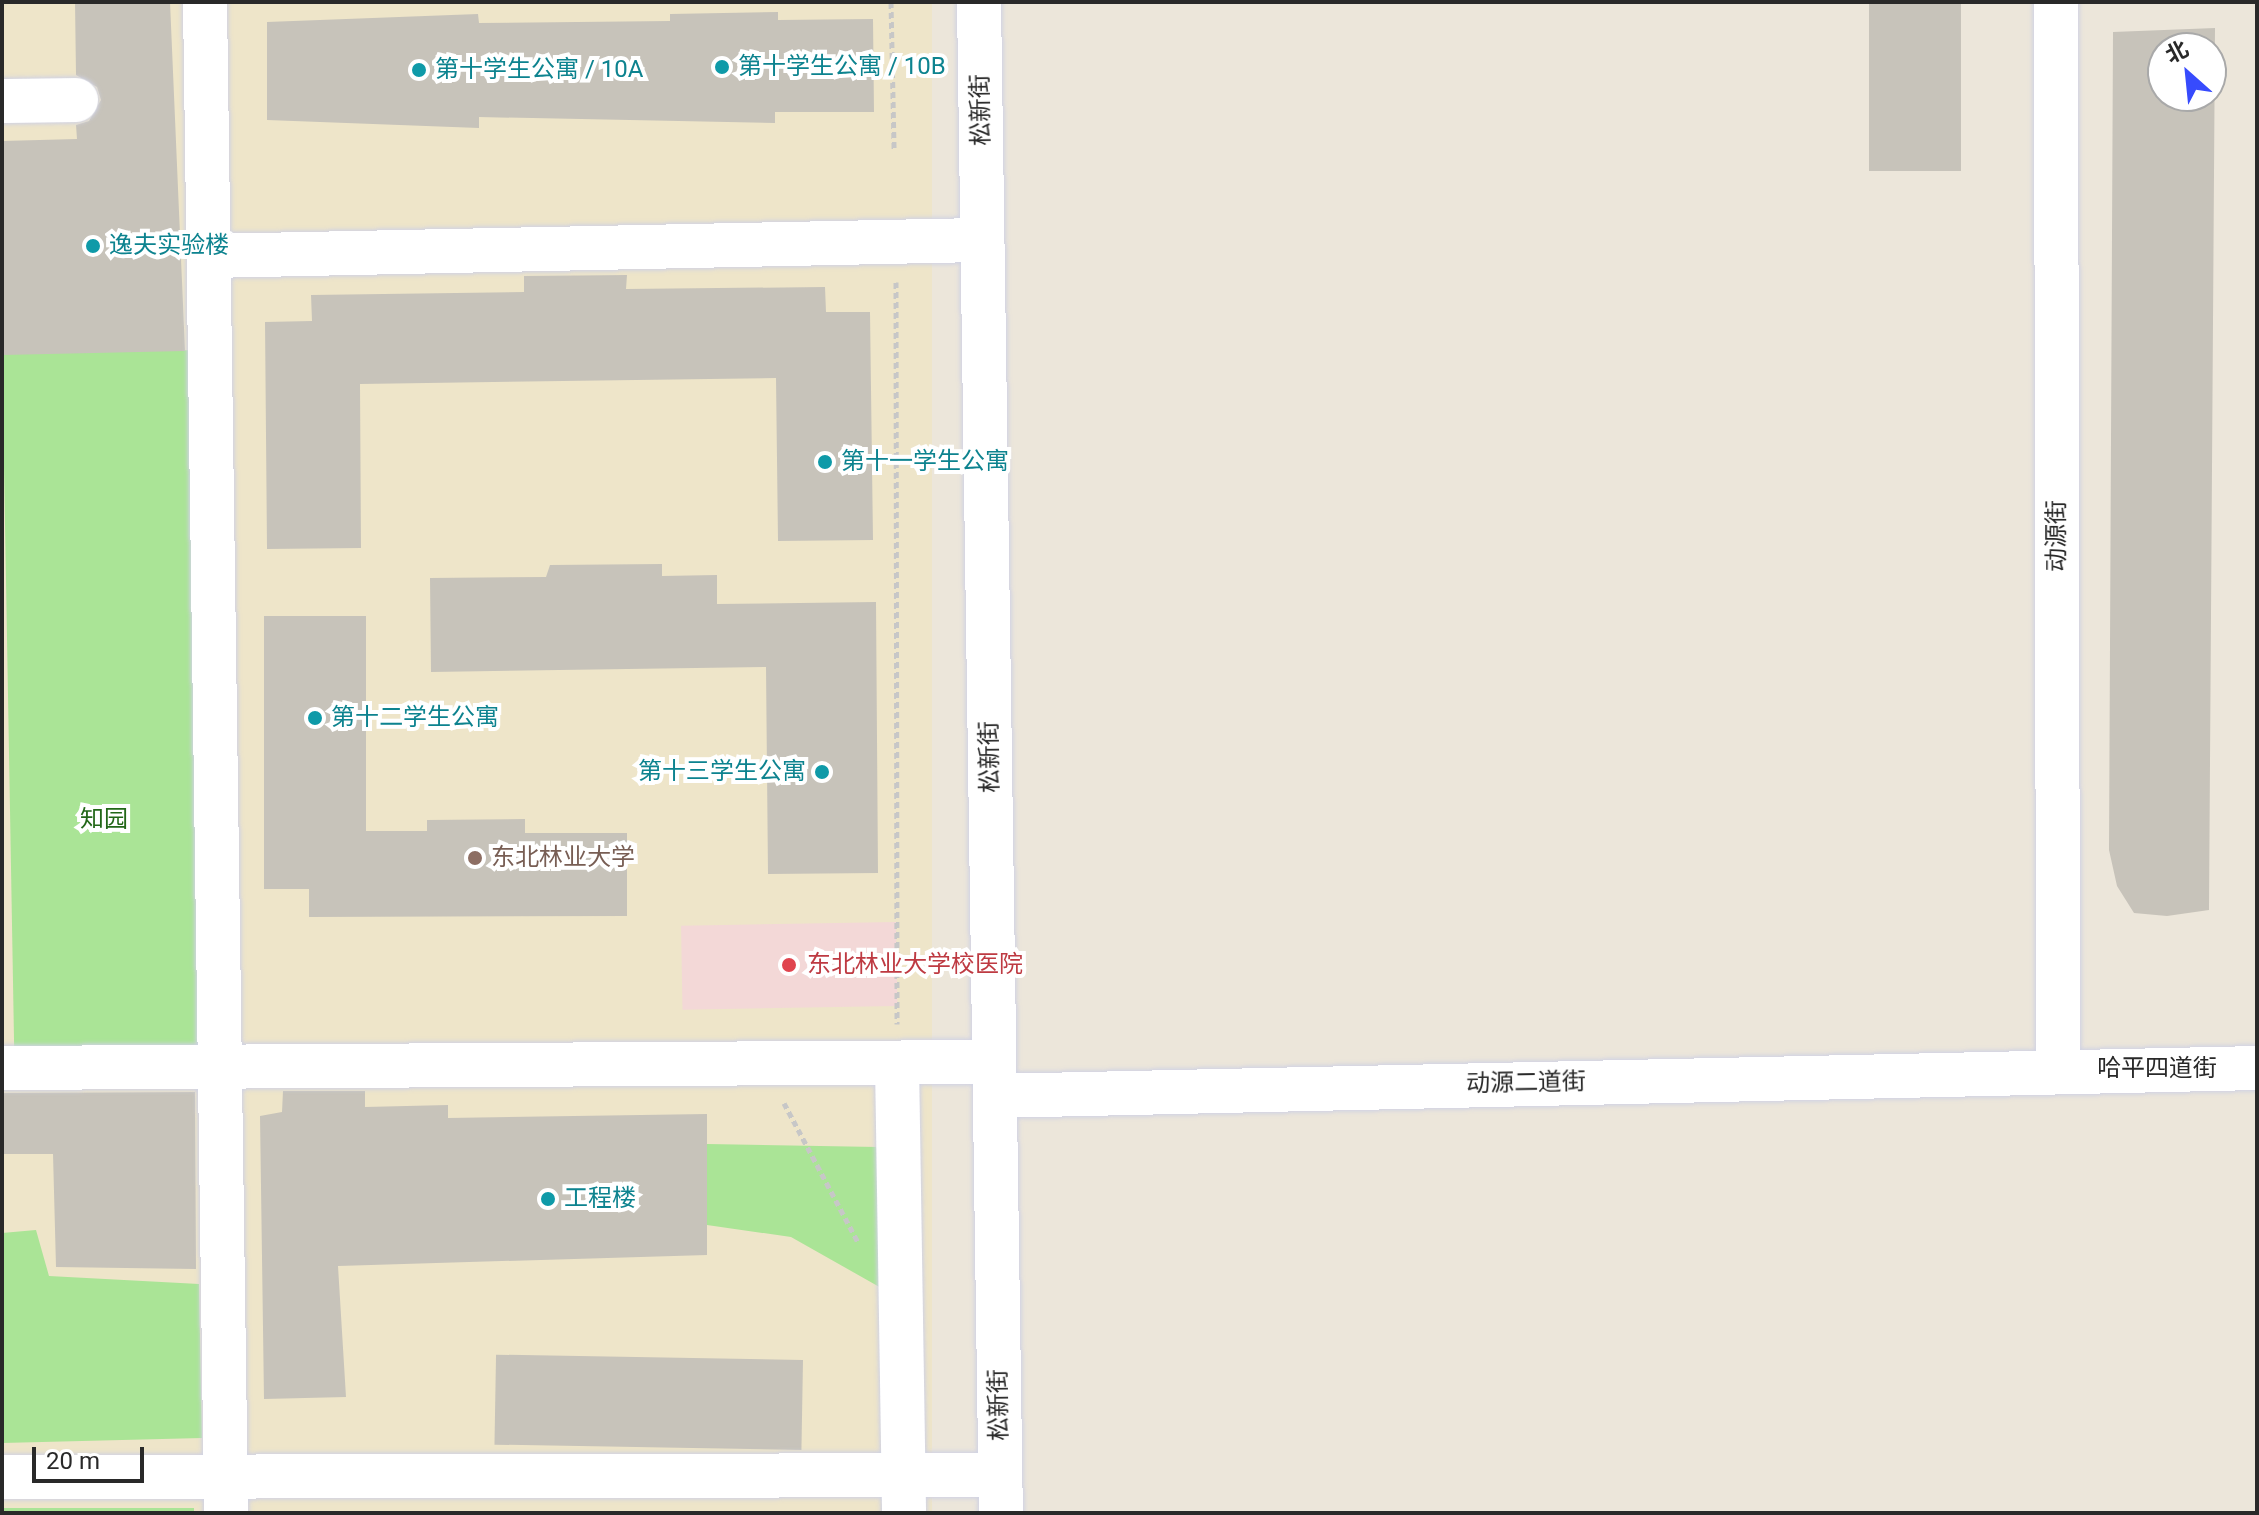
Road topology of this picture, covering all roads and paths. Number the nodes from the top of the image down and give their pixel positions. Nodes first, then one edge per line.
1 (205, 2) edge
2 (891, 2) edge
3 (979, 2) edge
4 (2056, 2) edge
5 (76, 100) dead end
6 (2, 101) edge
7 (894, 151) dead end
8 (982, 240) junction
9 (896, 241) junction
10 (209, 256) junction
11 (765, 1063) junction
12 (897, 1063) junction
13 (220, 1066) junction
14 (2, 1068) edge
15 (2257, 1068) edge
16 (2058, 1069) junction
17 (995, 1079) junction
18 (862, 1250) dead end
19 (2, 1477) edge
20 (904, 1494) edge
21 (1001, 1494) edge
22 (226, 1496) edge

1 - 10 street
2 - 7 path
3 - 8 street, 松新街
4 - 16 street, 动源街
5 - 6 street
8 - 9 street
8 - 17 street, 松新街
9 - 10 street
9 - 12 path
10 - 13 street
11 - 12 street, 动源二道街
11 - 13 street, 动源二道街
11 - 18 path
12 - 17 street, 动源二道街
12 - 20 street
13 - 14 street, 动源二道街
13 - 22 street
15 - 16 street, 哈平四道街
16 - 17 street, 动源二道街
17 - 21 street, 松新街
19 - 22 street
20 - 21 street
20 - 22 street

